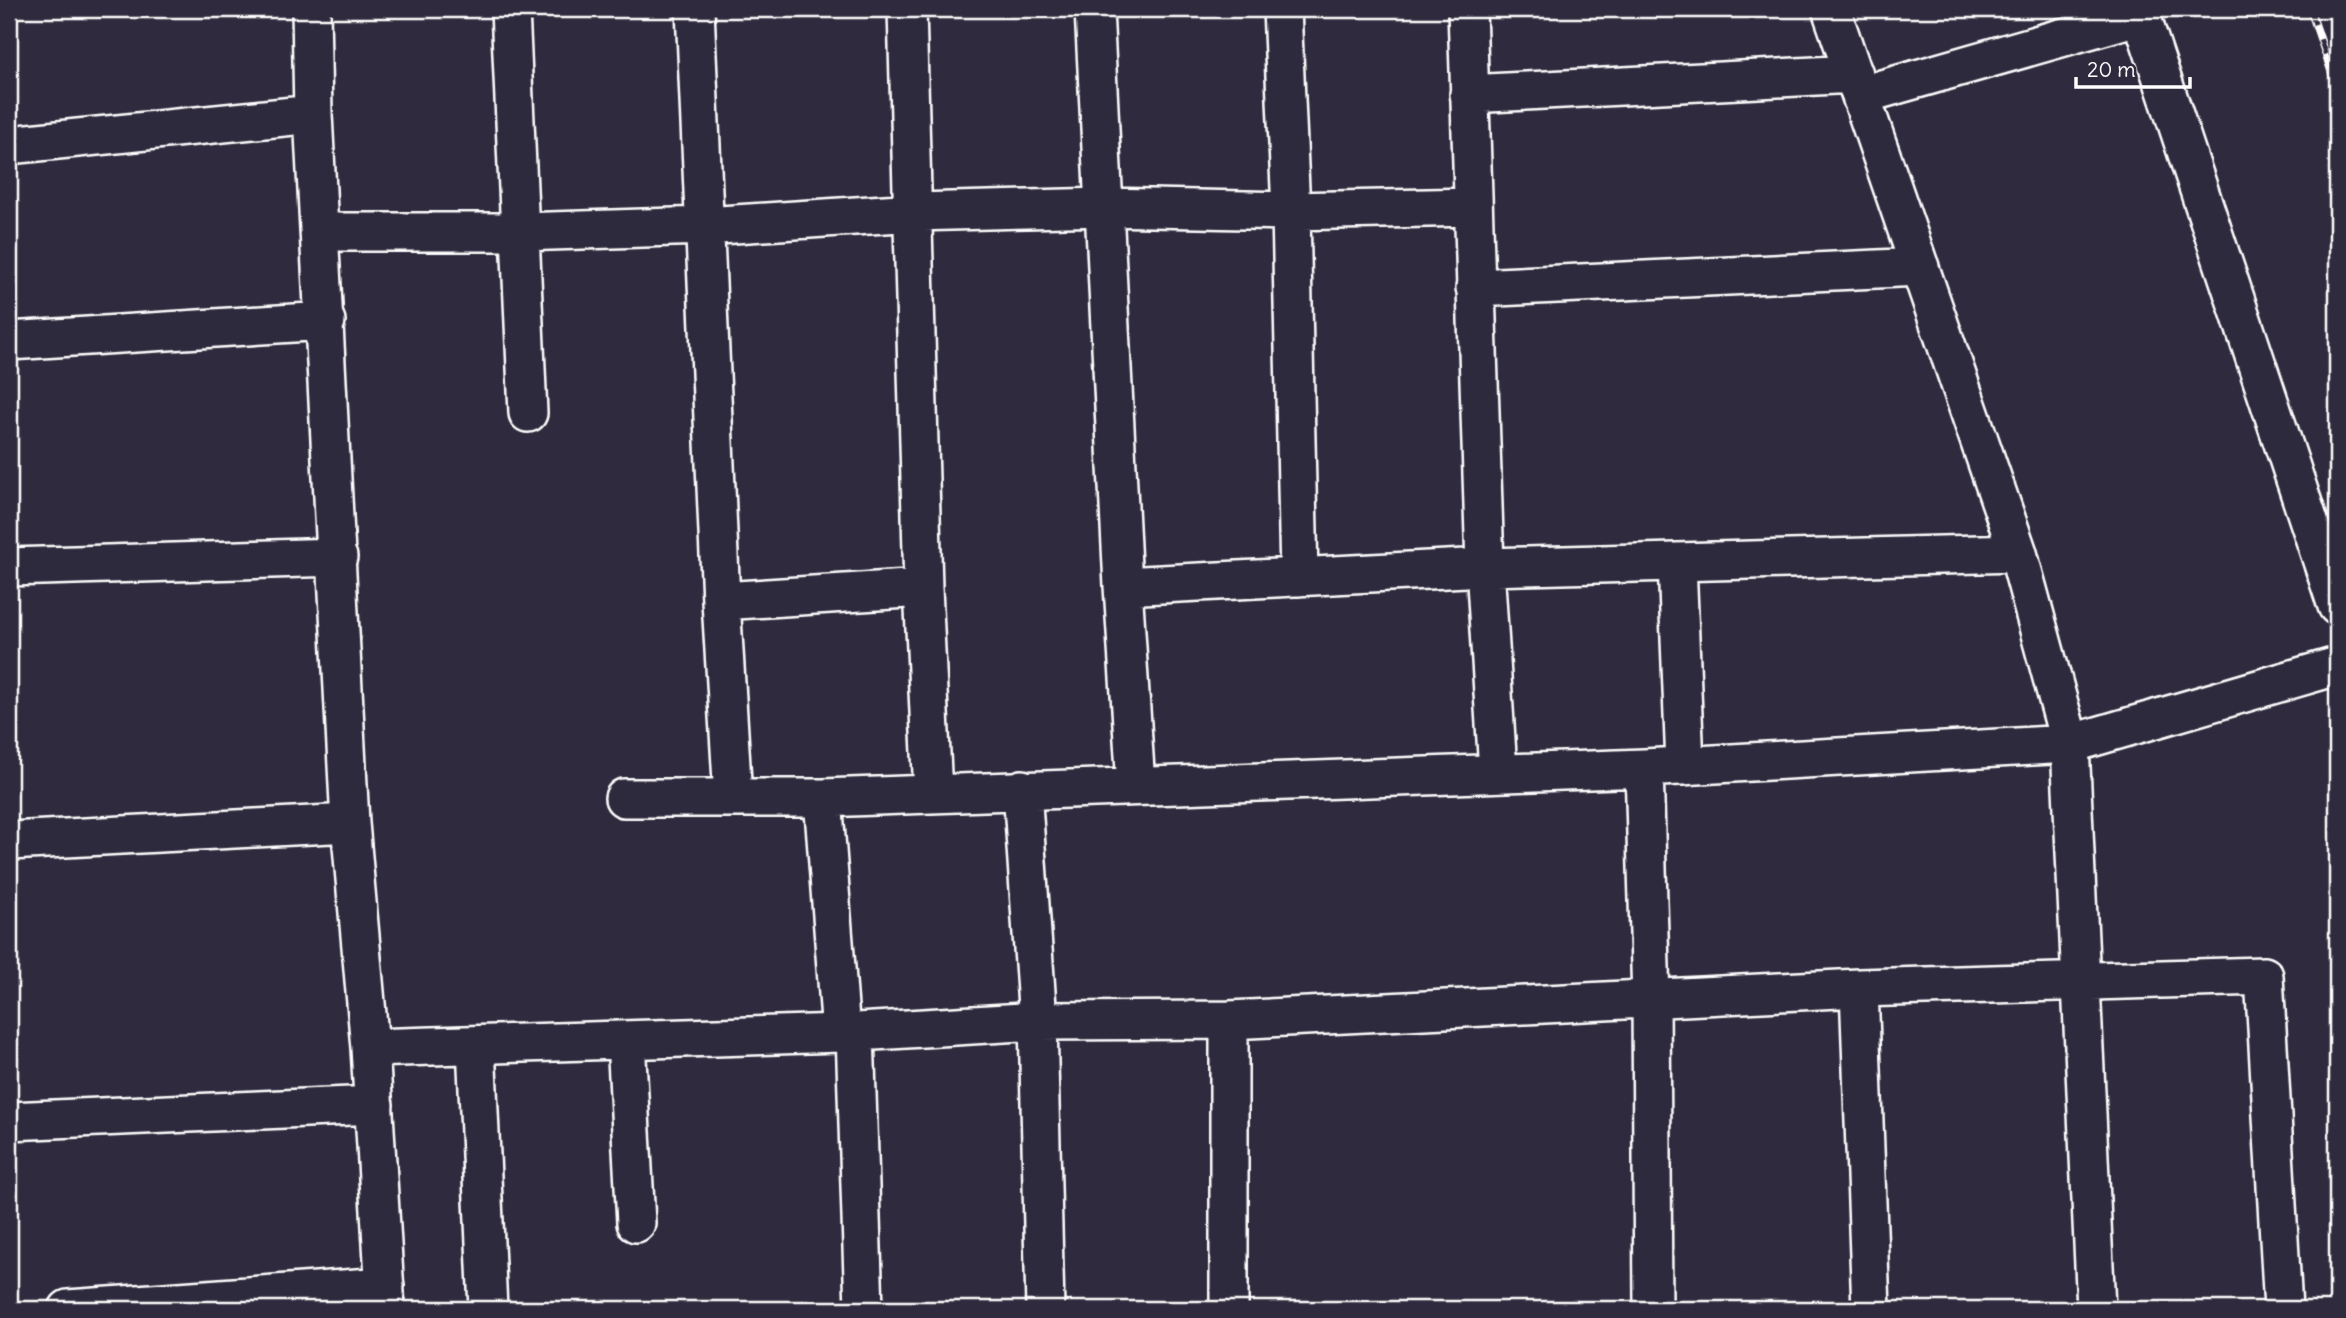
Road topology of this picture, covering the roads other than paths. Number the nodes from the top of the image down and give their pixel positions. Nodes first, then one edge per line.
1 (311, 9) edge
2 (510, 9) edge
3 (695, 9) edge
4 (906, 9) edge
5 (1094, 9) edge
6 (1282, 9) edge
7 (1467, 9) edge
8 (1831, 9) edge
9 (2140, 12) edge
10 (1857, 84) junction
11 (1469, 94) junction
12 (313, 114) junction
13 (9, 145) edge
14 (1104, 206) junction
15 (1473, 207) junction
16 (1291, 211) junction
17 (915, 212) junction
18 (705, 226) junction
19 (321, 232) junction
20 (520, 232) junction
21 (1920, 267) junction
22 (1475, 288) junction
23 (326, 321) junction
24 (9, 341) edge
25 (528, 413) dead end
26 (2018, 553) junction
27 (338, 556) junction
28 (1677, 562) junction
29 (9, 566) edge
30 (1485, 567) junction
31 (1298, 577) junction
32 (1123, 586) junction
33 (923, 588) junction
34 (721, 601) junction
35 (2337, 606) edge
36 (2337, 666) edge
37 (2070, 744) junction
38 (1685, 766) junction
39 (1644, 768) junction
40 (1498, 771) junction
41 (1136, 786) junction
42 (1022, 789) junction
43 (933, 794) junction
44 (624, 798) dead end
45 (733, 798) junction
46 (823, 798) junction
47 (350, 823) junction
48 (9, 841) edge
49 (2079, 979) junction
50 (1859, 988) junction
51 (1651, 1000) junction
52 (1229, 1020) junction
53 (1038, 1021) junction
54 (848, 1033) junction
55 (626, 1040) junction
56 (475, 1045) junction
57 (370, 1048) junction
58 (374, 1105) junction
59 (9, 1121) edge
60 (636, 1223) dead end
61 (386, 1297) edge
62 (68, 1309) edge
63 (488, 1309) edge
64 (864, 1309) edge
65 (1045, 1309) edge
66 (1229, 1309) edge
67 (1653, 1309) edge
68 (1871, 1309) edge
69 (2096, 1309) edge
70 (2283, 1309) edge

1 - 12 street
2 - 20 street
3 - 18 street
4 - 17 street
5 - 14 street
6 - 16 street
7 - 11 street
8 - 10 street
9 - 10 street
9 - 35 street
10 - 11 street
10 - 21 street
11 - 15 street
12 - 13 street
12 - 19 street
14 - 16 street
14 - 17 street
14 - 32 street
15 - 16 street
15 - 22 street
16 - 31 street
17 - 18 street
17 - 33 street
18 - 20 street
18 - 34 street
19 - 20 street
19 - 23 street
20 - 25 street
21 - 22 street
21 - 26 street
22 - 30 street
23 - 24 street
23 - 27 street
26 - 28 street
26 - 37 street
27 - 29 street
27 - 47 street
28 - 30 street
28 - 38 street
30 - 31 street
30 - 40 street
31 - 32 street
32 - 41 street
33 - 34 street
33 - 43 street
34 - 45 street
36 - 37 street
37 - 38 street
37 - 49 street
38 - 39 street
39 - 40 street
39 - 51 street
40 - 41 street
41 - 42 street
42 - 43 street
42 - 53 street
43 - 46 street
44 - 45 street
45 - 46 street
46 - 54 street
47 - 48 street
47 - 57 street
49 - 50 street
49 - 69 street
49 - 70 street
50 - 51 street
50 - 68 street
51 - 52 street
51 - 67 street
52 - 53 street
52 - 66 street
53 - 54 street
53 - 65 street
54 - 55 street
54 - 64 street
55 - 56 street
55 - 60 street
56 - 57 street
56 - 63 street
57 - 58 street
58 - 59 street
58 - 61 street
61 - 62 street

